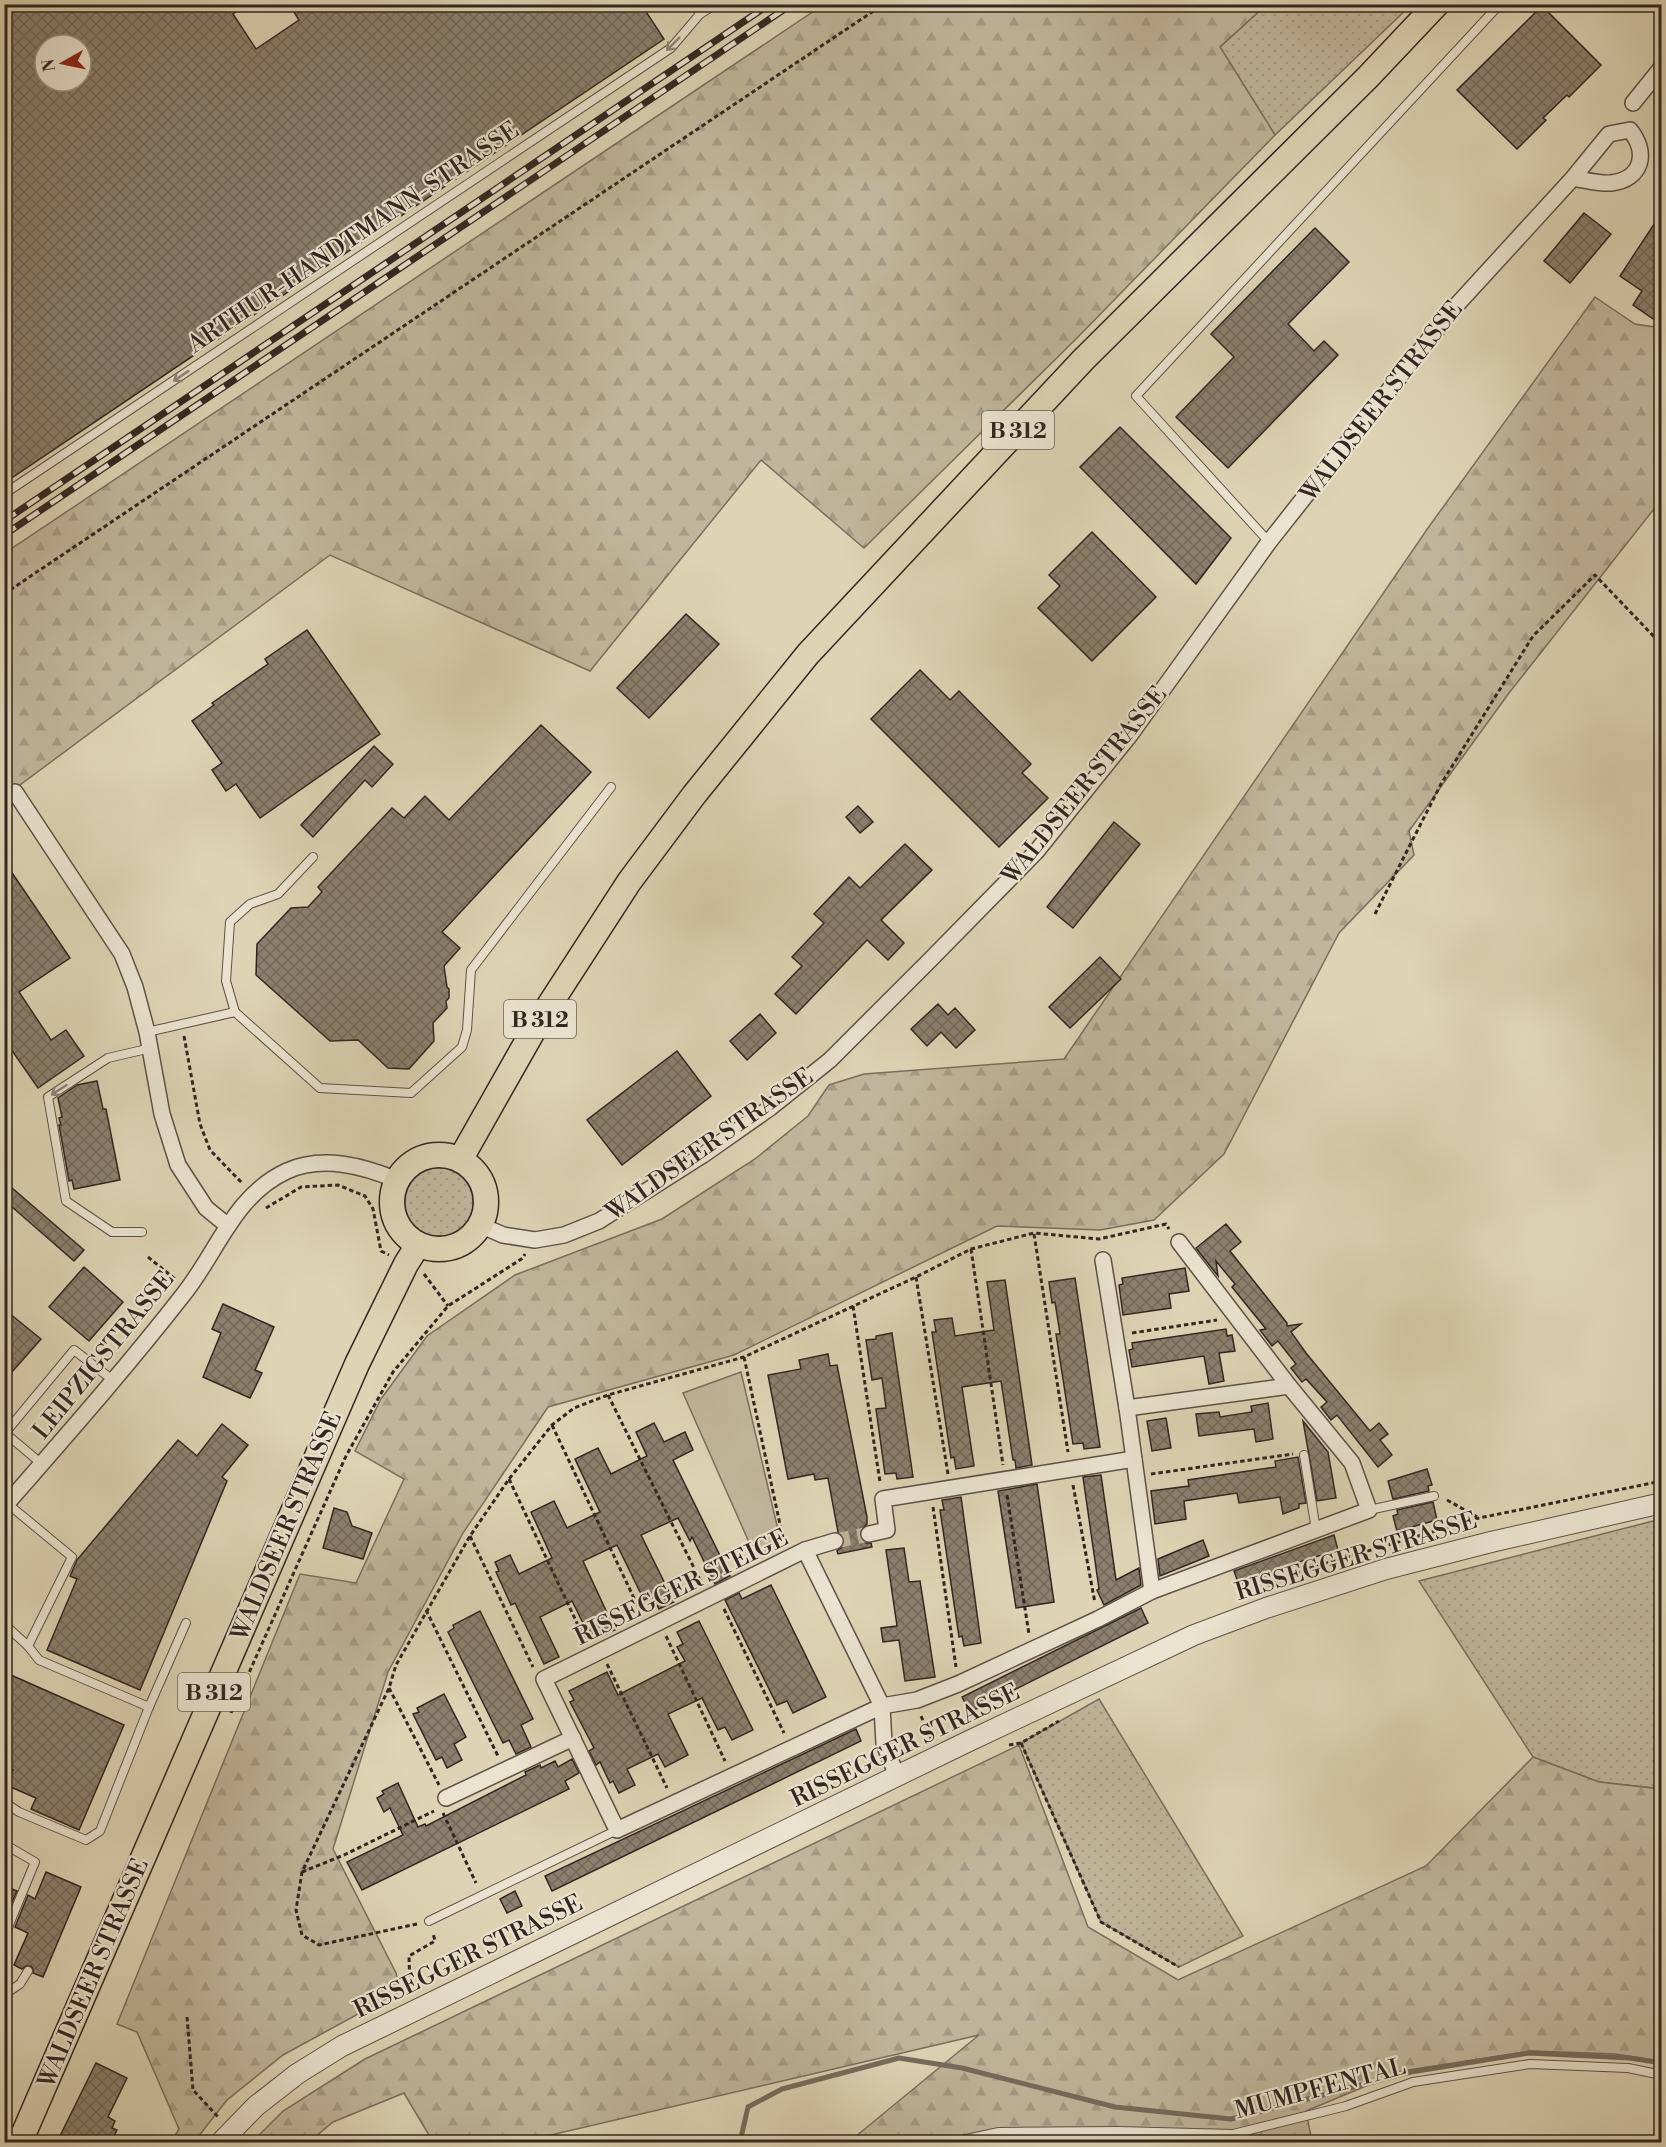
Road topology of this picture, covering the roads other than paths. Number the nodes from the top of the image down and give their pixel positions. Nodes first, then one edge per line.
1 (694, 4) edge
2 (716, 4) edge
3 (1437, 4) edge
4 (1500, 4) edge
5 (700, 14) junction
6 (1662, 67) edge
7 (1633, 103) dead end
8 (1573, 178) junction
9 (4, 494) edge
10 (1269, 542) junction
11 (611, 787) dead end
12 (15, 792) dead end
13 (314, 857) dead end
14 (235, 1012) junction
15 (147, 1032) junction
16 (151, 1048) junction
17 (460, 1160) junction
18 (397, 1180) junction
19 (480, 1225) junction
20 (228, 1226) junction
21 (142, 1232) dead end
22 (1179, 1242) dead end
23 (418, 1245) junction
24 (1103, 1260) dead end
25 (114, 1381) junction
26 (1289, 1386) junction
27 (1127, 1408) junction
28 (1304, 1454) road end
29 (1134, 1459) junction
30 (42, 1464) junction
31 (1434, 1496) road end
32 (1662, 1503) edge
33 (6, 1505) edge
34 (1369, 1510) junction
35 (1316, 1530) junction
36 (869, 1534) tunnel mouth
37 (835, 1541) tunnel mouth
38 (805, 1550) junction
39 (1152, 1592) junction
40 (186, 1623) dead end
41 (4, 1624) edge
42 (28, 1646) junction
43 (882, 1706) junction
44 (149, 1707) junction
45 (573, 1738) junction
46 (897, 1776) junction
47 (446, 1798) road end
48 (4, 1802) edge
49 (617, 1830) junction
50 (4, 1844) edge
51 (429, 1921) road end
52 (4, 1937) edge
53 (28, 1971) dead end
54 (4, 1988) edge
55 (1662, 2075) edge
56 (20, 2142) edge
57 (221, 2142) edge
58 (952, 2142) edge

1 - 5 lane
2 - 5 lane, ARTHUR-HANDTMANN-STRASSE
3 - 17 main road, B 312
4 - 10 lane
5 -> 9 lane, ARTHUR-HANDTMANN-STRASSE
6 - 7 street
8 - 8 street, WALDSEER STRASSE
8 - 10 street, WALDSEER STRASSE
10 - 19 street, WALDSEER STRASSE
11 - 14 lane
12 - 15 street
13 - 14 lane
14 - 15 lane
15 - 16 street
16 - 20 street
16 -> 21 lane
17 - 18 main road
17 - 19 main road
18 - 20 street, LEIPZIGSTRASSE
18 - 23 main road
19 - 23 main road
20 - 25 street, LEIPZIGSTRASSE
22 - 26 street
23 - 56 main road, WALDSEER STRASSE / B 312
24 - 27 street
25 - 30 street, LEIPZIGSTRASSE
25 - 30 lane
26 - 27 street
26 - 34 street
27 - 29 street
28 - 35 lane
29 - 36 street
29 - 39 street
30 - 33 street, LEIPZIGSTRASSE
31 - 34 lane
32 - 46 street, RISSEGGER STRASSE
33 - 42 lane
34 - 35 street
35 - 39 street
37 - 38 street
38 - 43 street, RISSEGGER STEIGE
38 - 45 street, RISSEGGER STEIGE
39 - 43 street
40 - 44 lane
41 - 42 lane
42 - 44 lane
43 - 46 street, RISSEGGER STEIGE
43 - 49 street
44 - 48 lane
45 - 47 street
45 - 49 street
46 - 57 street, RISSEGGER STRASSE
49 - 51 lane
50 - 52 lane
53 - 54 lane
55 - 58 lane, MUMPFENTAL

